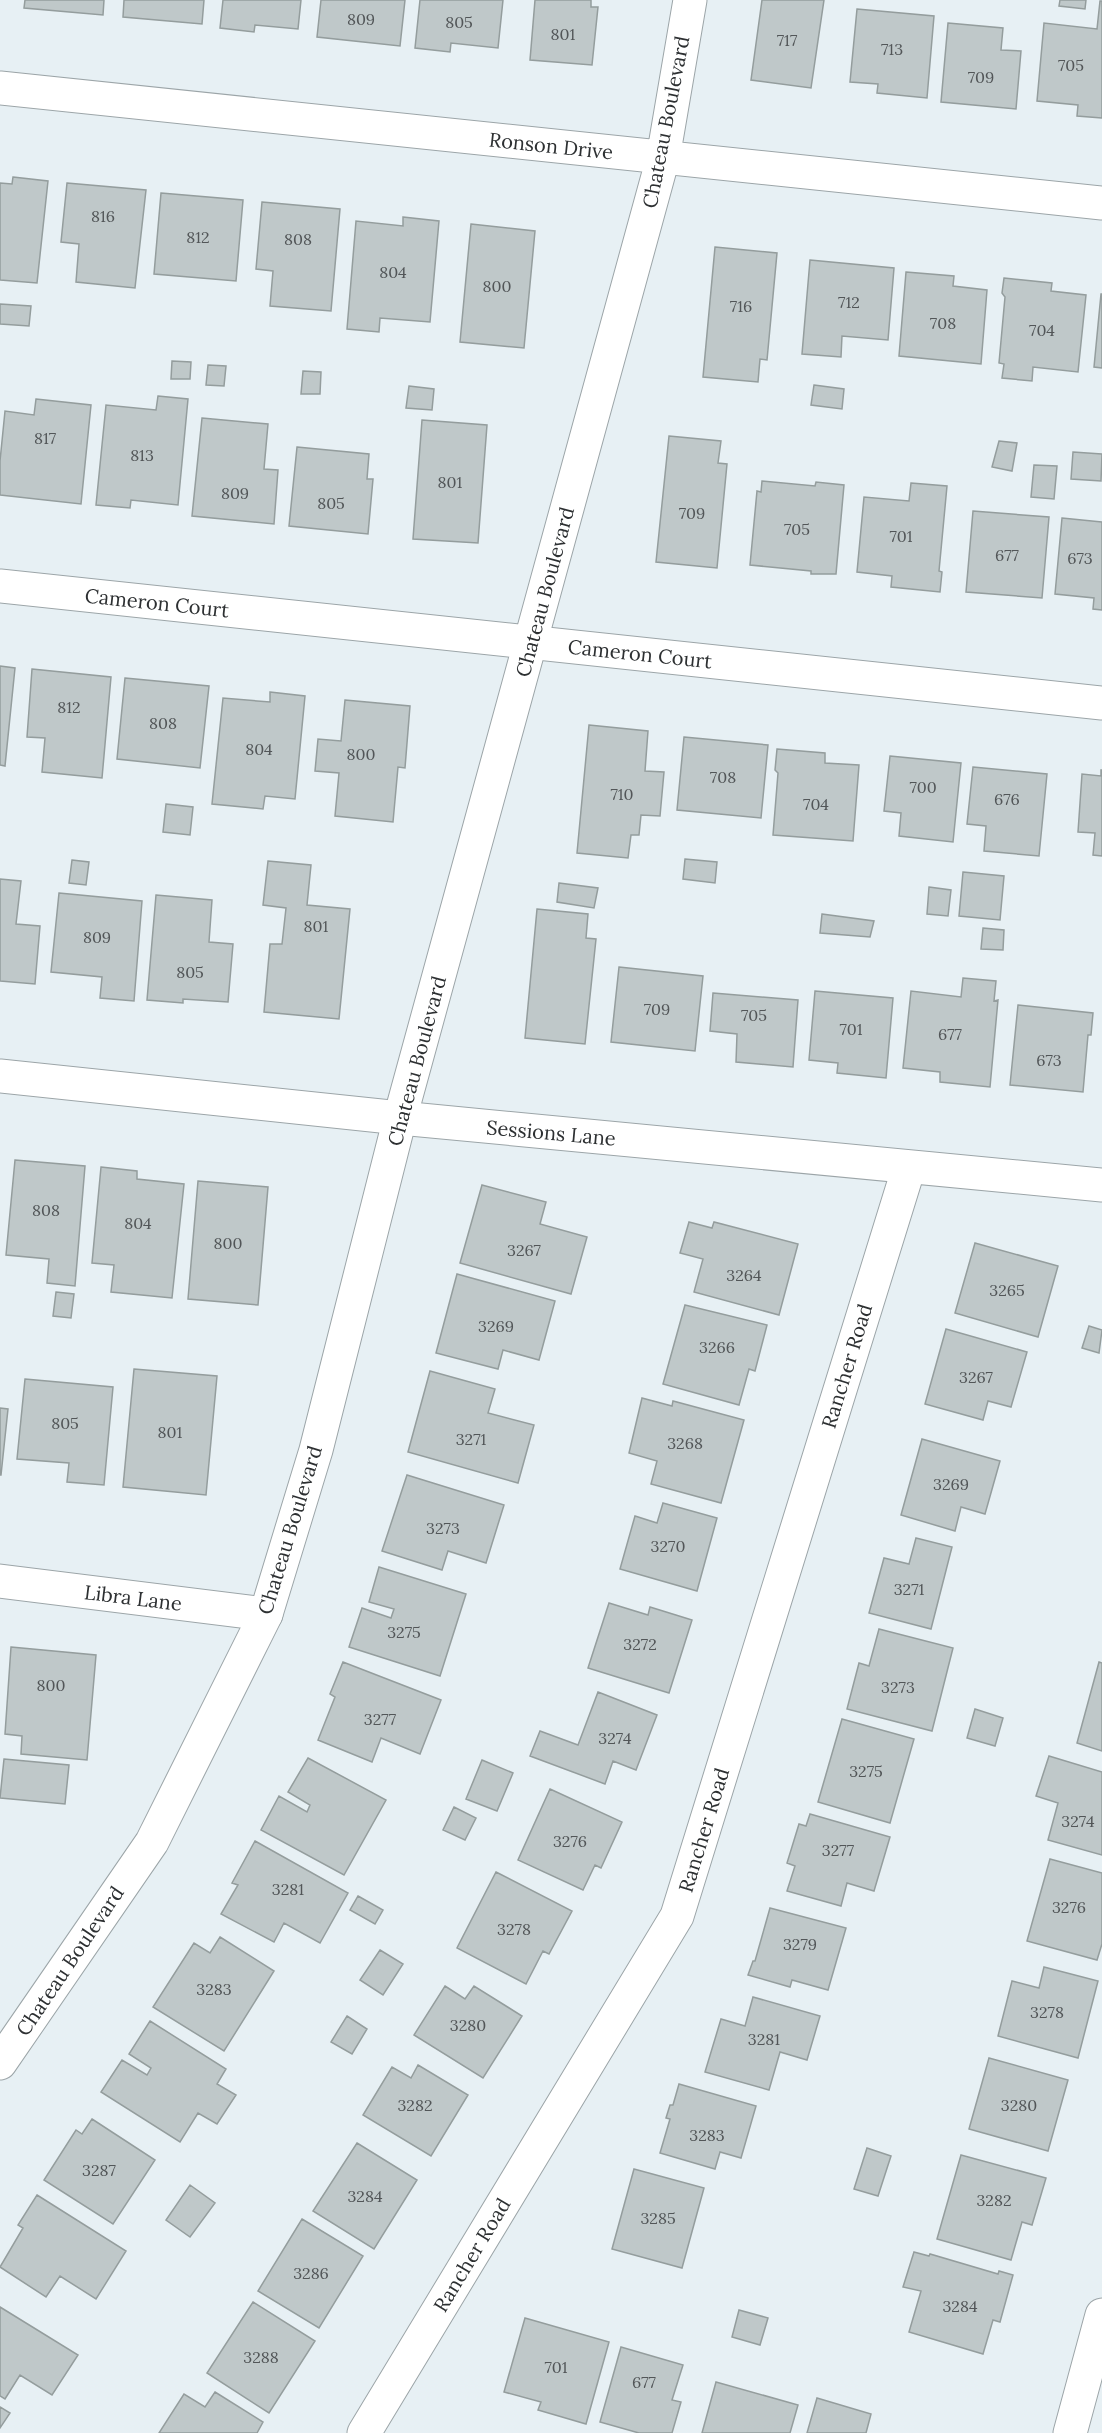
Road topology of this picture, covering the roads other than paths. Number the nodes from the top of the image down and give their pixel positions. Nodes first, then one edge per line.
1 (690, 0) edge
2 (0, 88) edge
3 (663, 158) junction
4 (1102, 203) edge
5 (0, 586) edge
6 (531, 643) junction
7 (1102, 703) edge
8 (0, 1076) edge
9 (400, 1118) junction
10 (909, 1167) junction
11 (1102, 1185) edge
12 (0, 1581) edge
13 (266, 1614) junction
14 (0, 2063) edge
15 (1102, 2315) edge
16 (371, 2430) edge
17 (1070, 2433) edge

1 - 3 street, Chateau Boulevard
2 - 3 street, Ronson Drive
3 - 4 street, Ronson Drive
3 - 6 street, Chateau Boulevard
5 - 6 street, Cameron Court
6 - 7 street, Cameron Court
6 - 9 street, Chateau Boulevard
8 - 9 street, Sessions Lane
9 - 10 street, Sessions Lane
9 - 13 street, Chateau Boulevard
10 - 11 street, Sessions Lane
10 - 16 street, Rancher Road
12 - 13 street, Libra Lane
13 - 14 street, Chateau Boulevard
15 - 17 street

